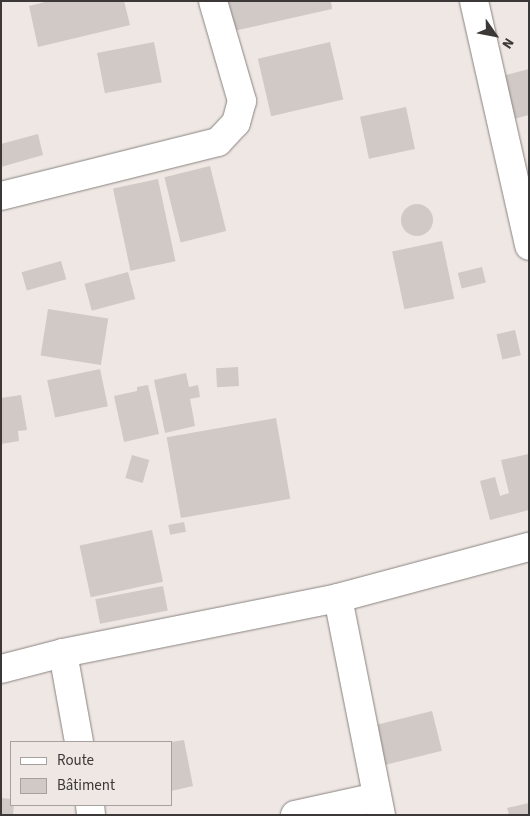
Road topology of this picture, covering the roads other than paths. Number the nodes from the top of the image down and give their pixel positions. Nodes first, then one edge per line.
1 (213, 1) edge
2 (474, 1) edge
3 (1, 196) edge
4 (529, 246) edge
5 (529, 547) edge
6 (338, 598) junction
7 (63, 652) junction
8 (1, 669) edge
9 (79, 741) edge
10 (379, 806) edge
11 (295, 815) edge

1 - 3 street
2 - 4 street
5 - 6 street
6 - 7 street
6 - 10 street
7 - 8 street
7 - 9 street
10 - 11 street

